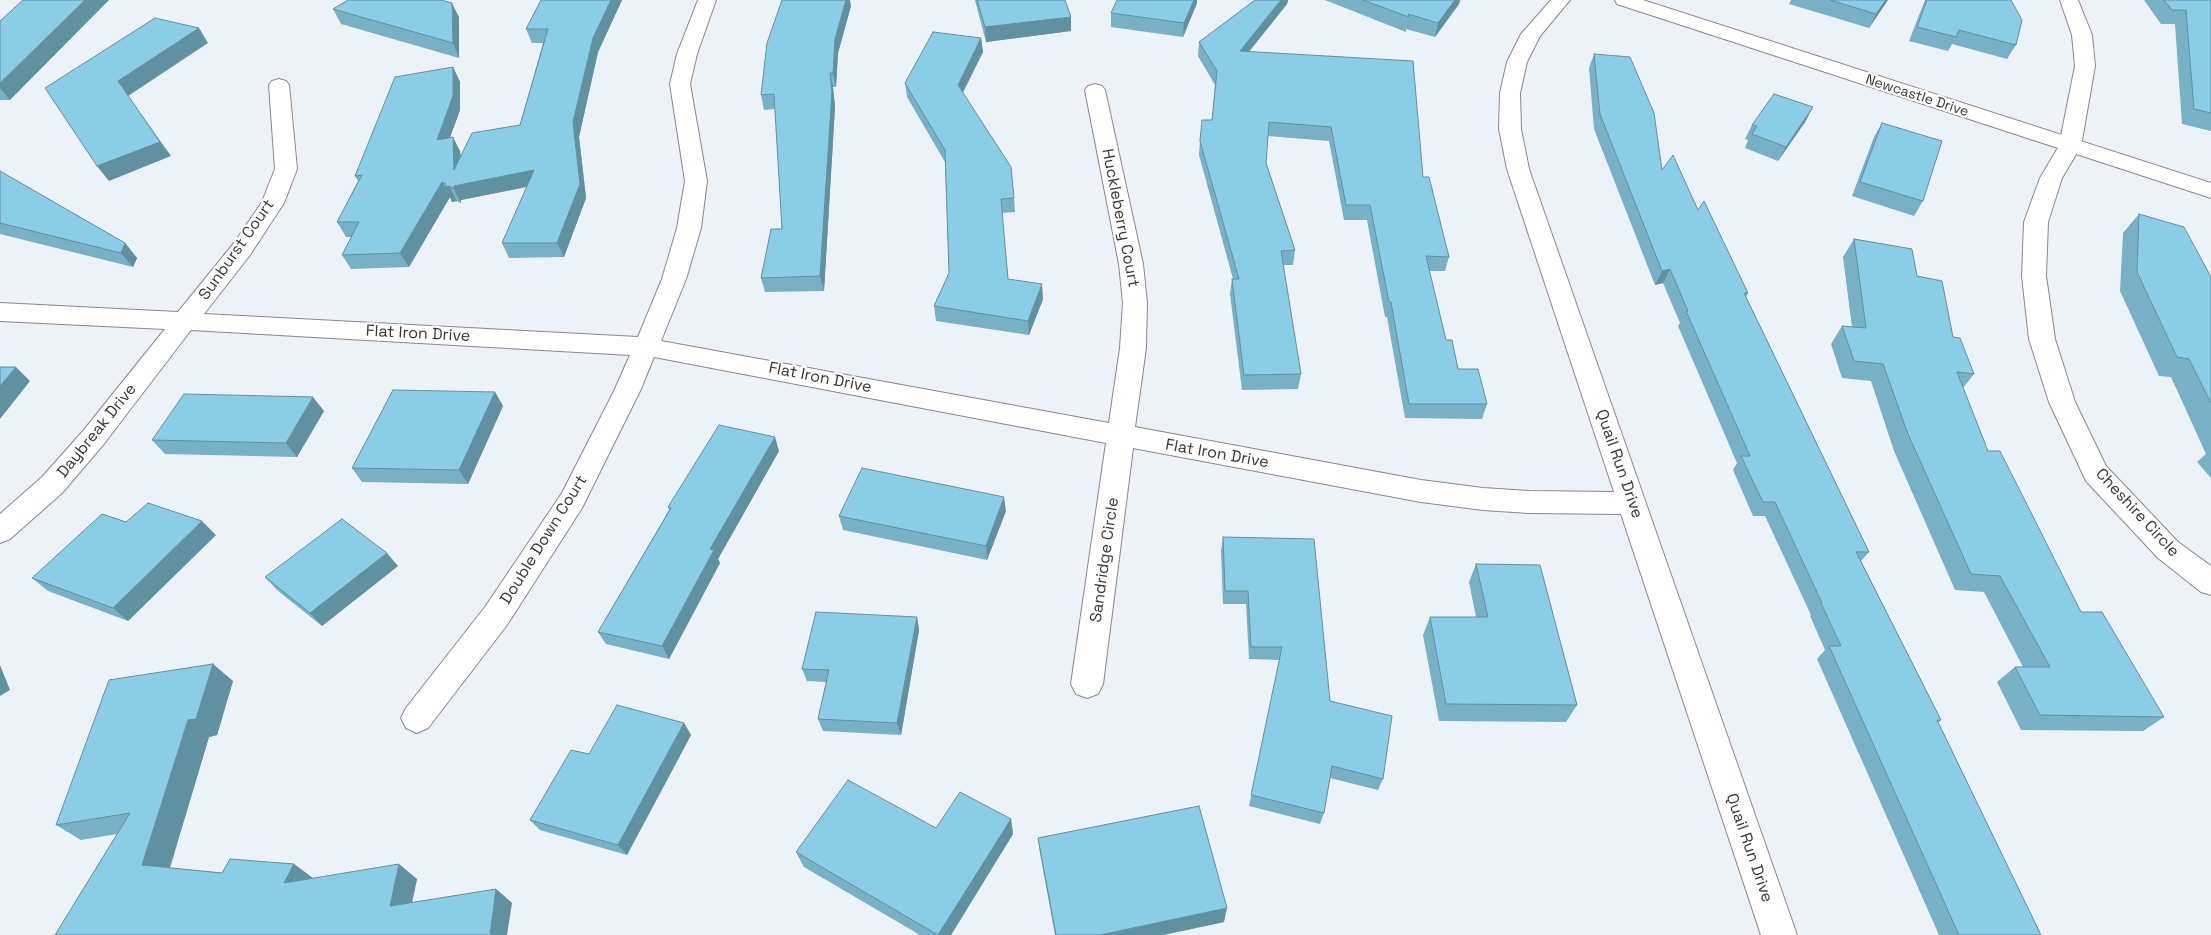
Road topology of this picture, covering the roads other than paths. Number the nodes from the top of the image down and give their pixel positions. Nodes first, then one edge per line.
1 (708, 0) edge
2 (1561, 0) edge
3 (1624, 0) edge
4 (2069, 0) edge
5 (279, 85) dead end
6 (1095, 90) dead end
7 (2070, 146) junction
8 (2211, 191) edge
9 (0, 312) edge
10 (184, 322) junction
11 (647, 347) junction
12 (1121, 436) junction
13 (1632, 503) junction
14 (0, 531) edge
15 (2211, 584) edge
16 (1087, 684) dead end
17 (417, 718) dead end
18 (1778, 935) edge

1 - 11 street, Double Down Court
2 - 13 street, Quail Run Drive
3 - 7 street, Newcastle Drive
4 - 7 street
5 - 10 street, Sunburst Court
6 - 12 street, Huckleberry Court
7 - 8 street, Newcastle Drive
7 - 15 street, Cheshire Circle
9 - 10 street, Flat Iron Drive
10 - 11 street, Flat Iron Drive
10 - 14 street, Daybreak Drive
11 - 12 street, Flat Iron Drive
11 - 17 street, Double Down Court
12 - 13 street, Flat Iron Drive
12 - 16 street, Sandridge Circle
13 - 18 street, Quail Run Drive

